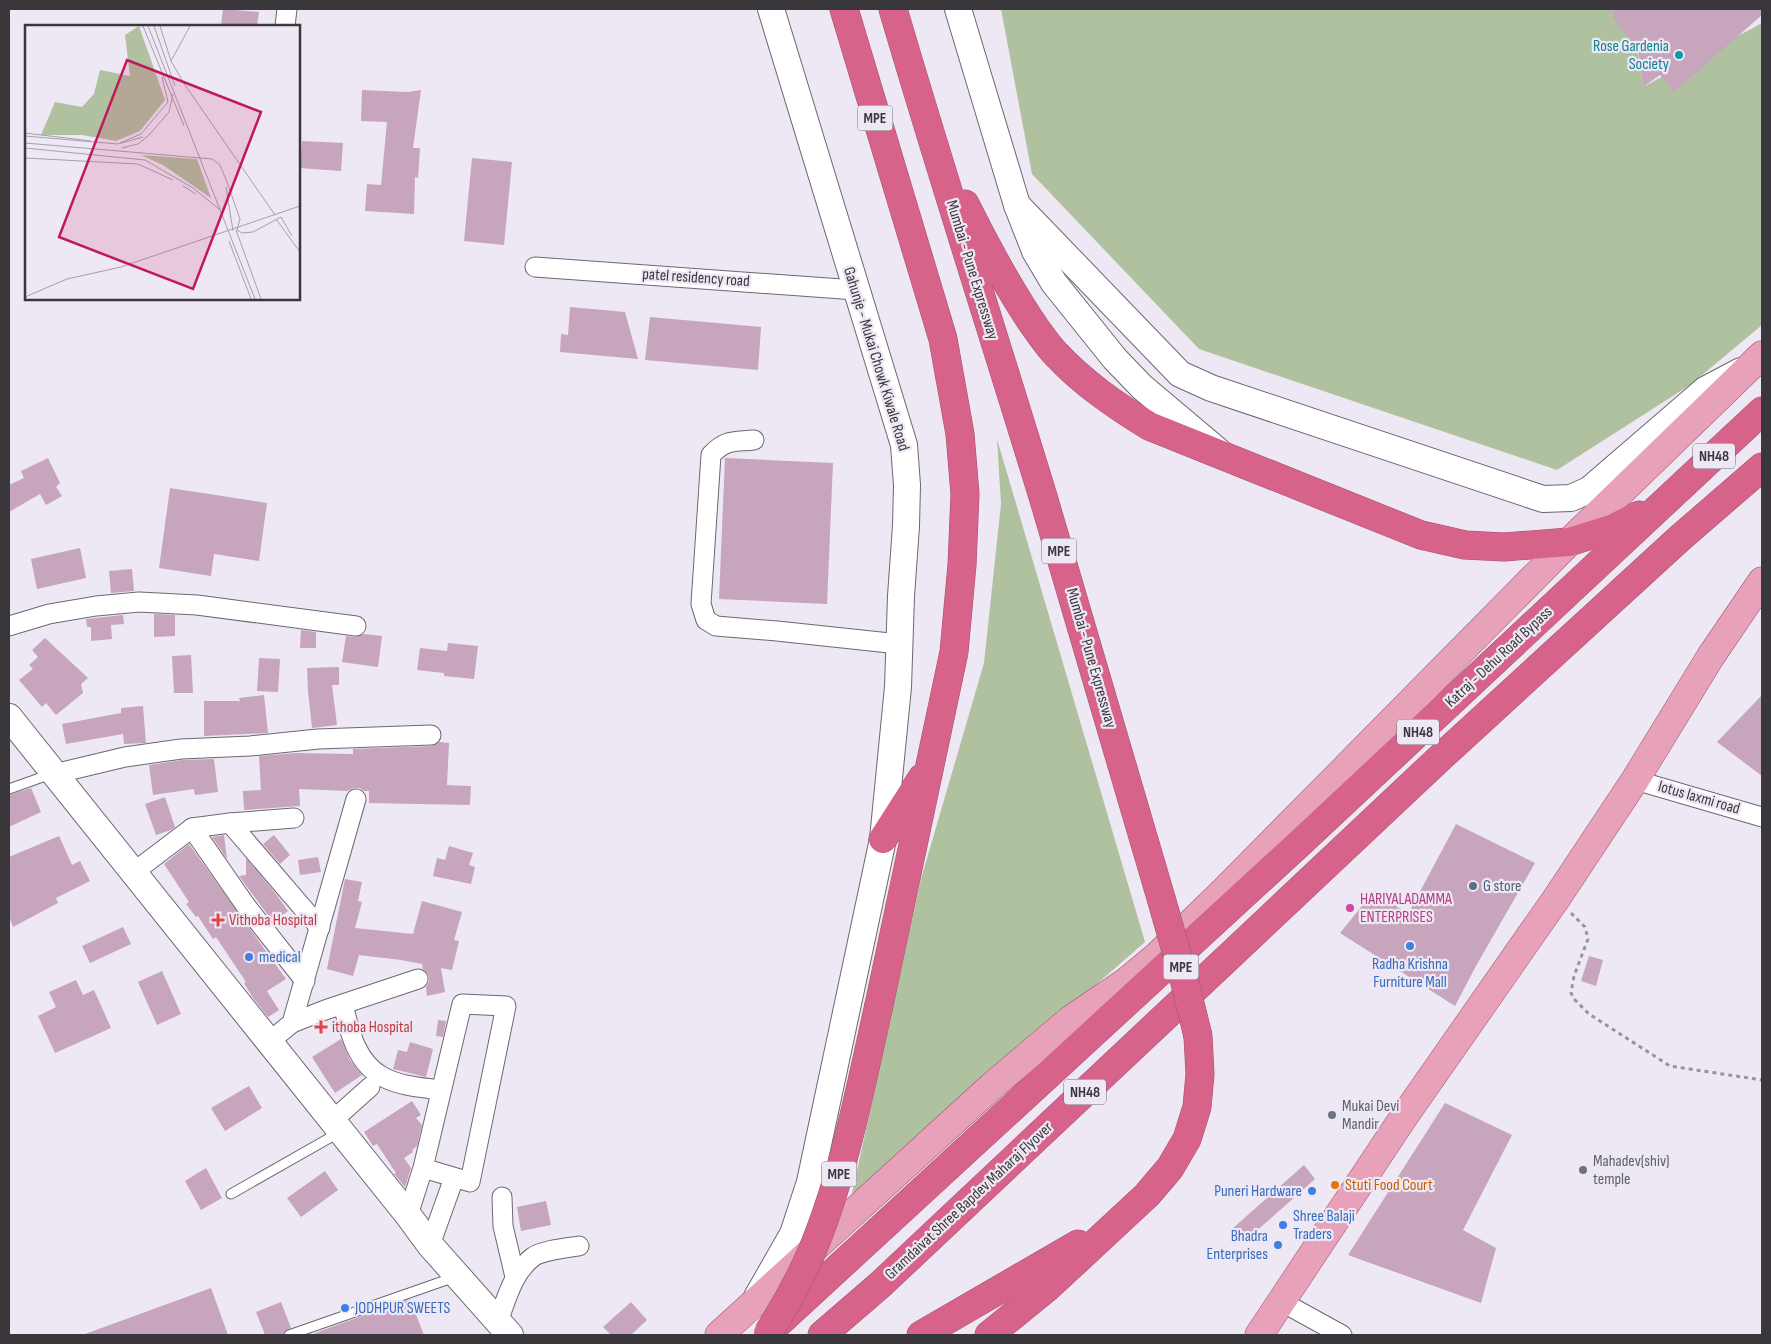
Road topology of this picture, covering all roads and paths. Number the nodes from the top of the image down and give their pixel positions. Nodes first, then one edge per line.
1 (287, 9) edge
2 (771, 9) edge
3 (844, 9) edge
4 (893, 9) edge
5 (958, 9) edge
6 (285, 25) edge
7 (934, 142) junction
8 (1017, 205) junction
9 (535, 267) dead end
10 (856, 290) junction
11 (1757, 360) edge
12 (1762, 411) edge
13 (754, 440) dead end
14 (1224, 456) junction
15 (1762, 467) edge
16 (1666, 500) junction
17 (1569, 542) junction
18 (1762, 581) edge
19 (9, 626) edge
20 (356, 626) dead end
21 (899, 644) junction
22 (9, 717) edge
23 (431, 735) dead end
24 (932, 762) junction
25 (54, 774) junction
26 (1635, 780) junction
27 (9, 788) edge
28 (356, 799) dead end
29 (1762, 817) edge
30 (294, 818) dead end
31 (230, 823) junction
32 (192, 828) junction
33 (883, 839) junction
34 (134, 872) junction
35 (1556, 899) junction
36 (1289, 900) joint
37 (320, 928) junction
38 (1165, 958) junction
39 (418, 979) dead end
40 (305, 981) junction
41 (343, 1004) junction
42 (292, 1023) junction
43 (269, 1042) junction
44 (1762, 1080) edge
45 (370, 1087) dead end
46 (432, 1088) dead end
47 (336, 1127) junction
48 (423, 1168) junction
49 (454, 1178) junction
50 (231, 1194) dead end
51 (502, 1197) dead end
52 (1131, 1208) junction
53 (408, 1215) junction
54 (430, 1245) junction
55 (579, 1246) dead end
56 (458, 1276) junction
57 (515, 1277) junction
58 (1282, 1302) junction
59 (752, 1304) junction
60 (504, 1328) edge
61 (767, 1334) edge
62 (289, 1335) edge
63 (719, 1335) edge
64 (822, 1335) edge
65 (921, 1335) edge
66 (989, 1335) edge
67 (1259, 1335) edge
68 (1342, 1335) edge

1 - 6 street
2 - 10 street, Gahunje - Mukai Chowk Kiwale Road
3 - 24 highway, MPE
4 - 7 highway, Mumbai - Pune Expressway / MPE
5 - 8 street
7 - 14 highway
7 - 52 highway, Mumbai - Pune Expressway / MPE, bridge
8 - 11 street
8 - 14 street
9 - 10 street, patel residency road
10 - 21 street, Gahunje - Mukai Chowk Kiwale Road
11 - 17 main road
12 - 16 highway, Katraj - Dehu Road Bypass / NH48
13 - 21 street
14 - 17 highway
15 - 36 highway, Katraj - Dehu Road Bypass / NH48
16 - 17 highway
16 - 38 highway, Katraj - Dehu Road Bypass / NH48
17 - 38 main road
18 - 26 main road
19 - 20 street
21 - 33 street, Gahunje - Mukai Chowk Kiwale Road
22 - 25 street
23 - 25 street
24 - 33 highway
24 - 61 highway, MPE, bridge
25 - 27 lane
25 - 34 street
26 - 29 street, lotus laxmi road
26 - 35 main road
28 - 37 street
30 - 31 street
31 - 32 street
31 - 37 street
32 - 34 street
32 - 40 street
33 - 59 street, Gahunje - Mukai Chowk Kiwale Road
34 - 43 street
35 - 44 path
35 - 58 main road
36 - 64 highway, Gramdaivat Shree Bapdev Maharaj Flyover / NH48
37 - 40 street
38 - 59 main road
38 - 61 highway, NH48
39 - 41 street
40 - 42 street
41 - 42 street
41 - 46 street
42 - 43 street
43 - 47 street
45 - 47 street
47 - 50 lane
47 - 53 street
48 - 49 street
48 - 49 street
48 - 53 street
49 - 54 street
51 - 57 street
52 - 65 highway, MPE
52 - 66 highway
53 - 54 street
54 - 56 street
55 - 57 street
56 - 60 street
56 - 62 lane
57 - 60 street
58 - 67 main road
58 - 68 street
59 - 63 main road

